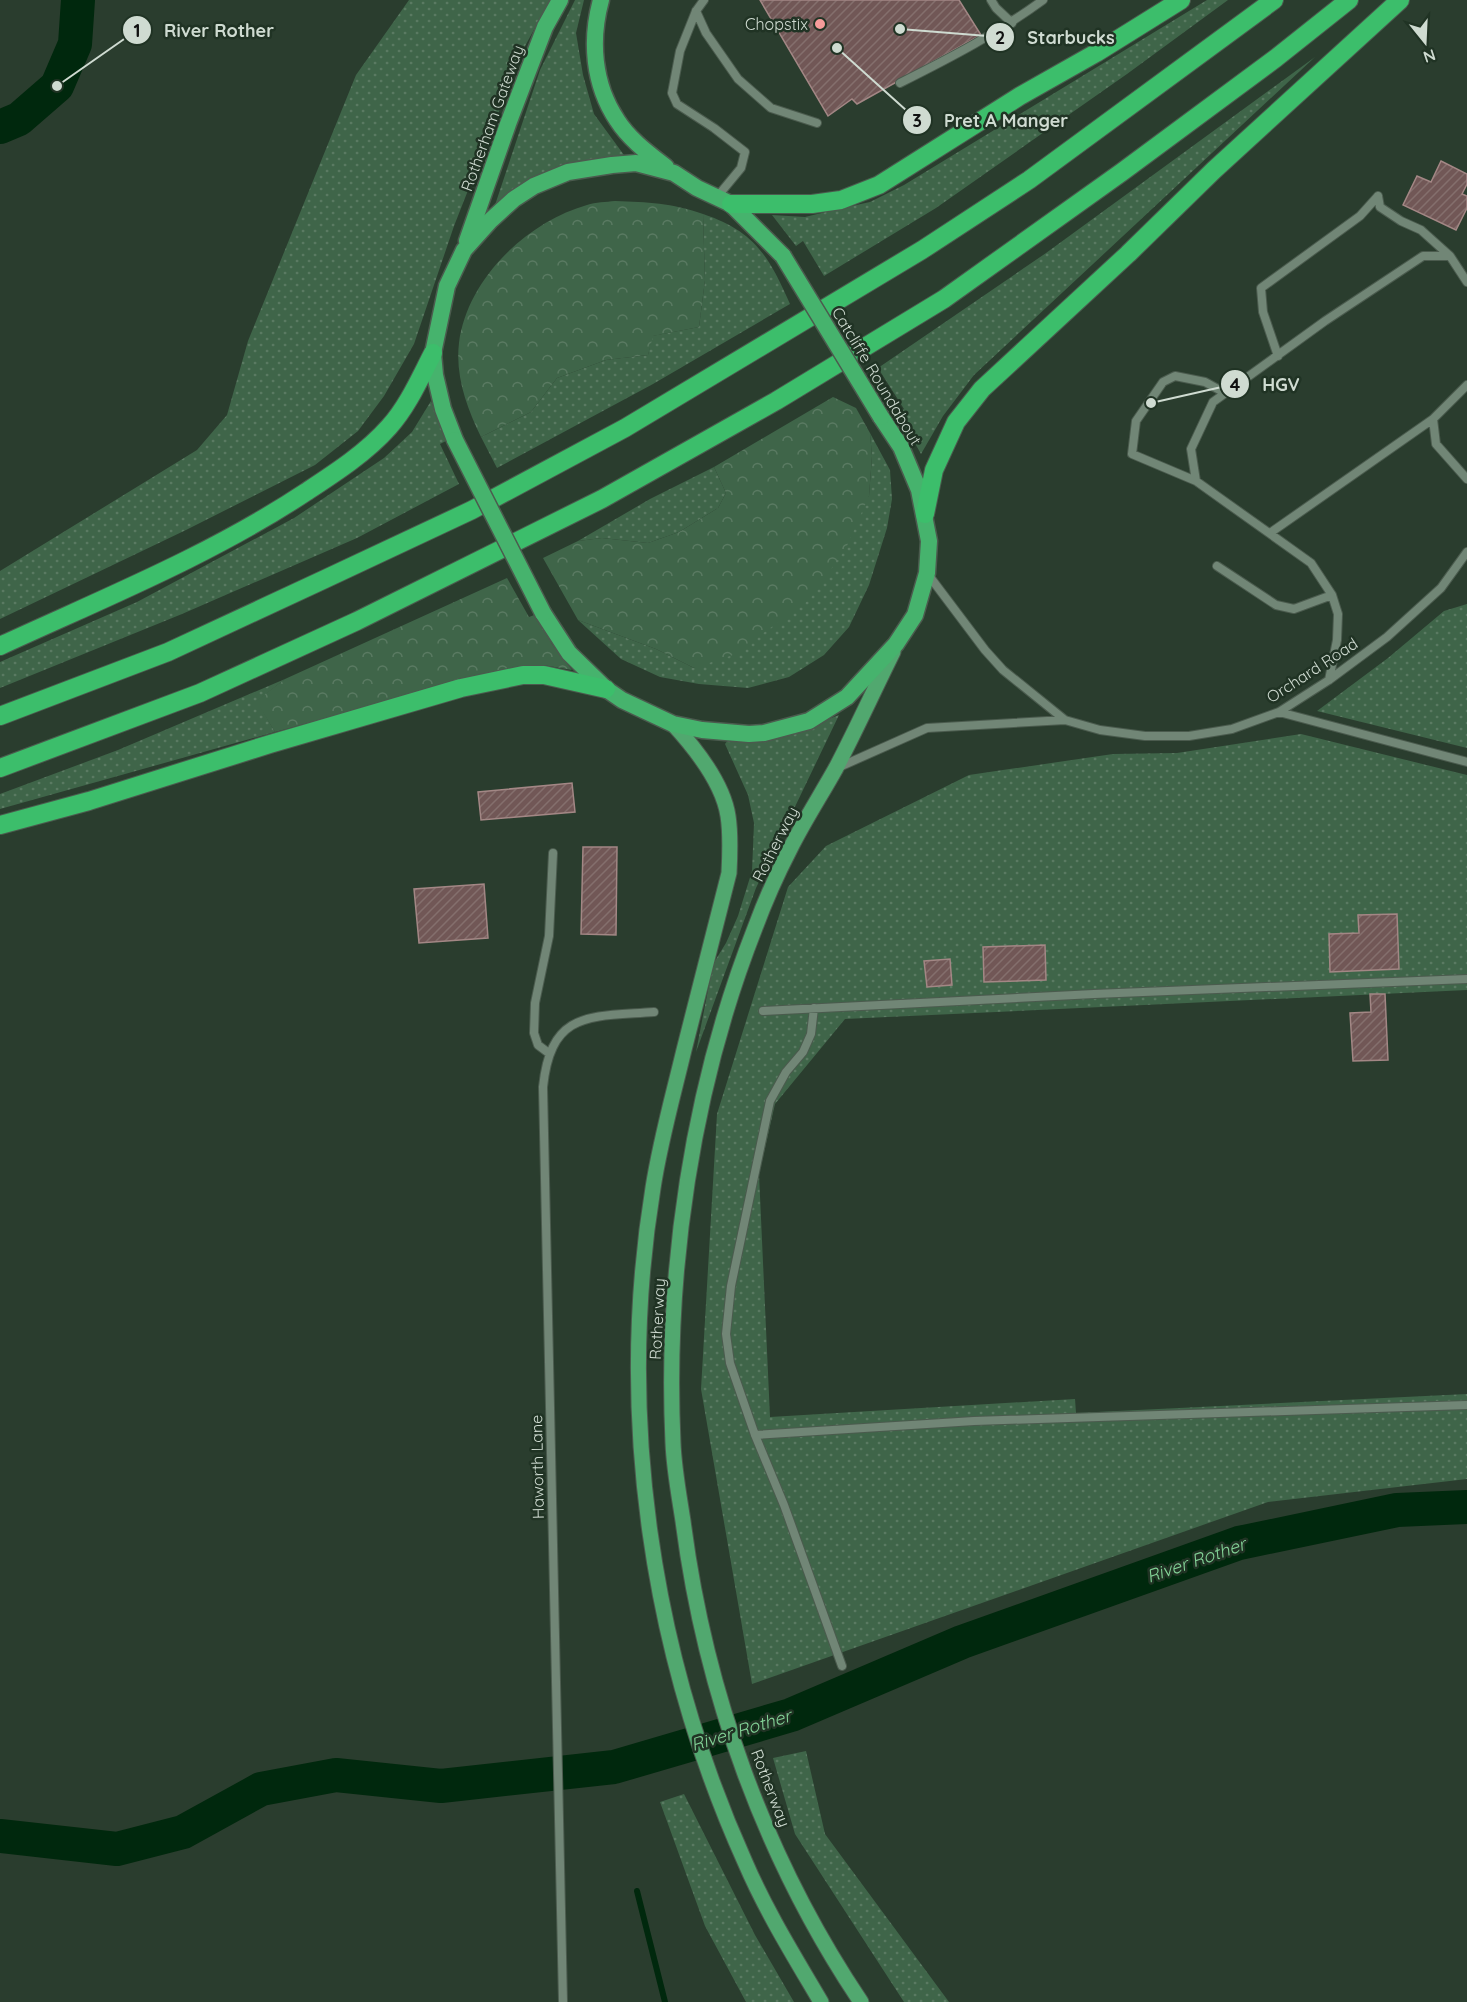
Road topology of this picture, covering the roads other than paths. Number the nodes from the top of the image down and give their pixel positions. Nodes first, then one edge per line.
1 (561, 0) edge
2 (601, 0) edge
3 (704, 0) edge
4 (991, 0) edge
5 (1043, 0) edge
6 (1181, 0) edge
7 (1274, 0) edge
8 (1349, 0) edge
9 (1400, 0) edge
10 (696, 11) junction
11 (1012, 23) junction
12 (900, 84) dead end
13 (817, 123) dead end
14 (674, 173) junction
15 (724, 201) junction
16 (464, 250) junction
17 (1450, 256) junction
18 (1467, 282) edge
19 (433, 353) junction
20 (1278, 356) junction
21 (1467, 385) edge
22 (1225, 393) junction
23 (1433, 419) junction
24 (1467, 479) edge
25 (1197, 481) junction
26 (925, 514) junction
27 (1270, 533) junction
28 (1467, 552) edge
29 (1217, 566) dead end
30 (927, 573) junction
31 (1332, 595) junction
32 (897, 644) junction
33 (0, 646) edge
34 (1329, 680) junction
35 (606, 689) junction
36 (1279, 712) junction
37 (0, 717) edge
38 (1065, 720) junction
39 (673, 724) junction
40 (1467, 762) edge
41 (0, 768) edge
42 (836, 768) junction
43 (0, 825) edge
44 (553, 853) dead end
45 (1467, 979) edge
46 (814, 1008) junction
47 (763, 1011) dead end
48 (654, 1012) dead end
49 (550, 1054) junction
50 (1467, 1405) edge
51 (755, 1435) junction
52 (842, 1666) dead end
53 (563, 2002) edge
54 (820, 2002) edge
55 (861, 2002) edge

1 - 16 highway, Rotherham Gateway
2 - 14 highway
3 - 10 lane
4 - 11 lane
5 - 11 lane
6 - 15 highway
7 - 37 highway
8 - 41 highway
9 - 26 highway
10 - 13 lane
10 - 15 lane
11 - 12 lane
14 - 15 highway, Catcliffe Roundabout
14 - 16 highway, Catcliffe Roundabout
15 - 26 highway, Catcliffe Roundabout, bridge
16 - 19 highway, Catcliffe Roundabout
17 - 18 lane
17 - 20 lane
17 - 20 lane
19 - 33 highway
19 - 35 highway, Catcliffe Roundabout, bridge
20 - 22 lane
21 - 23 lane
22 - 25 lane
22 - 25 lane
23 - 24 lane
23 - 27 lane
25 - 27 lane
26 - 30 highway, Catcliffe Roundabout
27 - 31 lane
28 - 34 lane, Orchard Road
29 - 31 lane
30 - 32 highway, Catcliffe Roundabout
30 - 38 lane, Orchard Road
31 - 34 lane
32 - 39 highway, Catcliffe Roundabout
32 - 42 main road, Rotherway
34 - 36 lane, Orchard Road
35 - 39 highway, Catcliffe Roundabout
35 - 43 highway
36 - 38 lane, Orchard Road
36 - 40 lane
38 - 42 lane, Orchard Road
39 - 54 main road, Rotherway
42 - 55 main road, Rotherway
44 - 49 lane
45 - 46 lane
46 - 47 lane
46 - 51 lane
48 - 49 lane, Haworth Lane
49 - 53 lane, Haworth Lane
50 - 51 lane
51 - 52 lane

